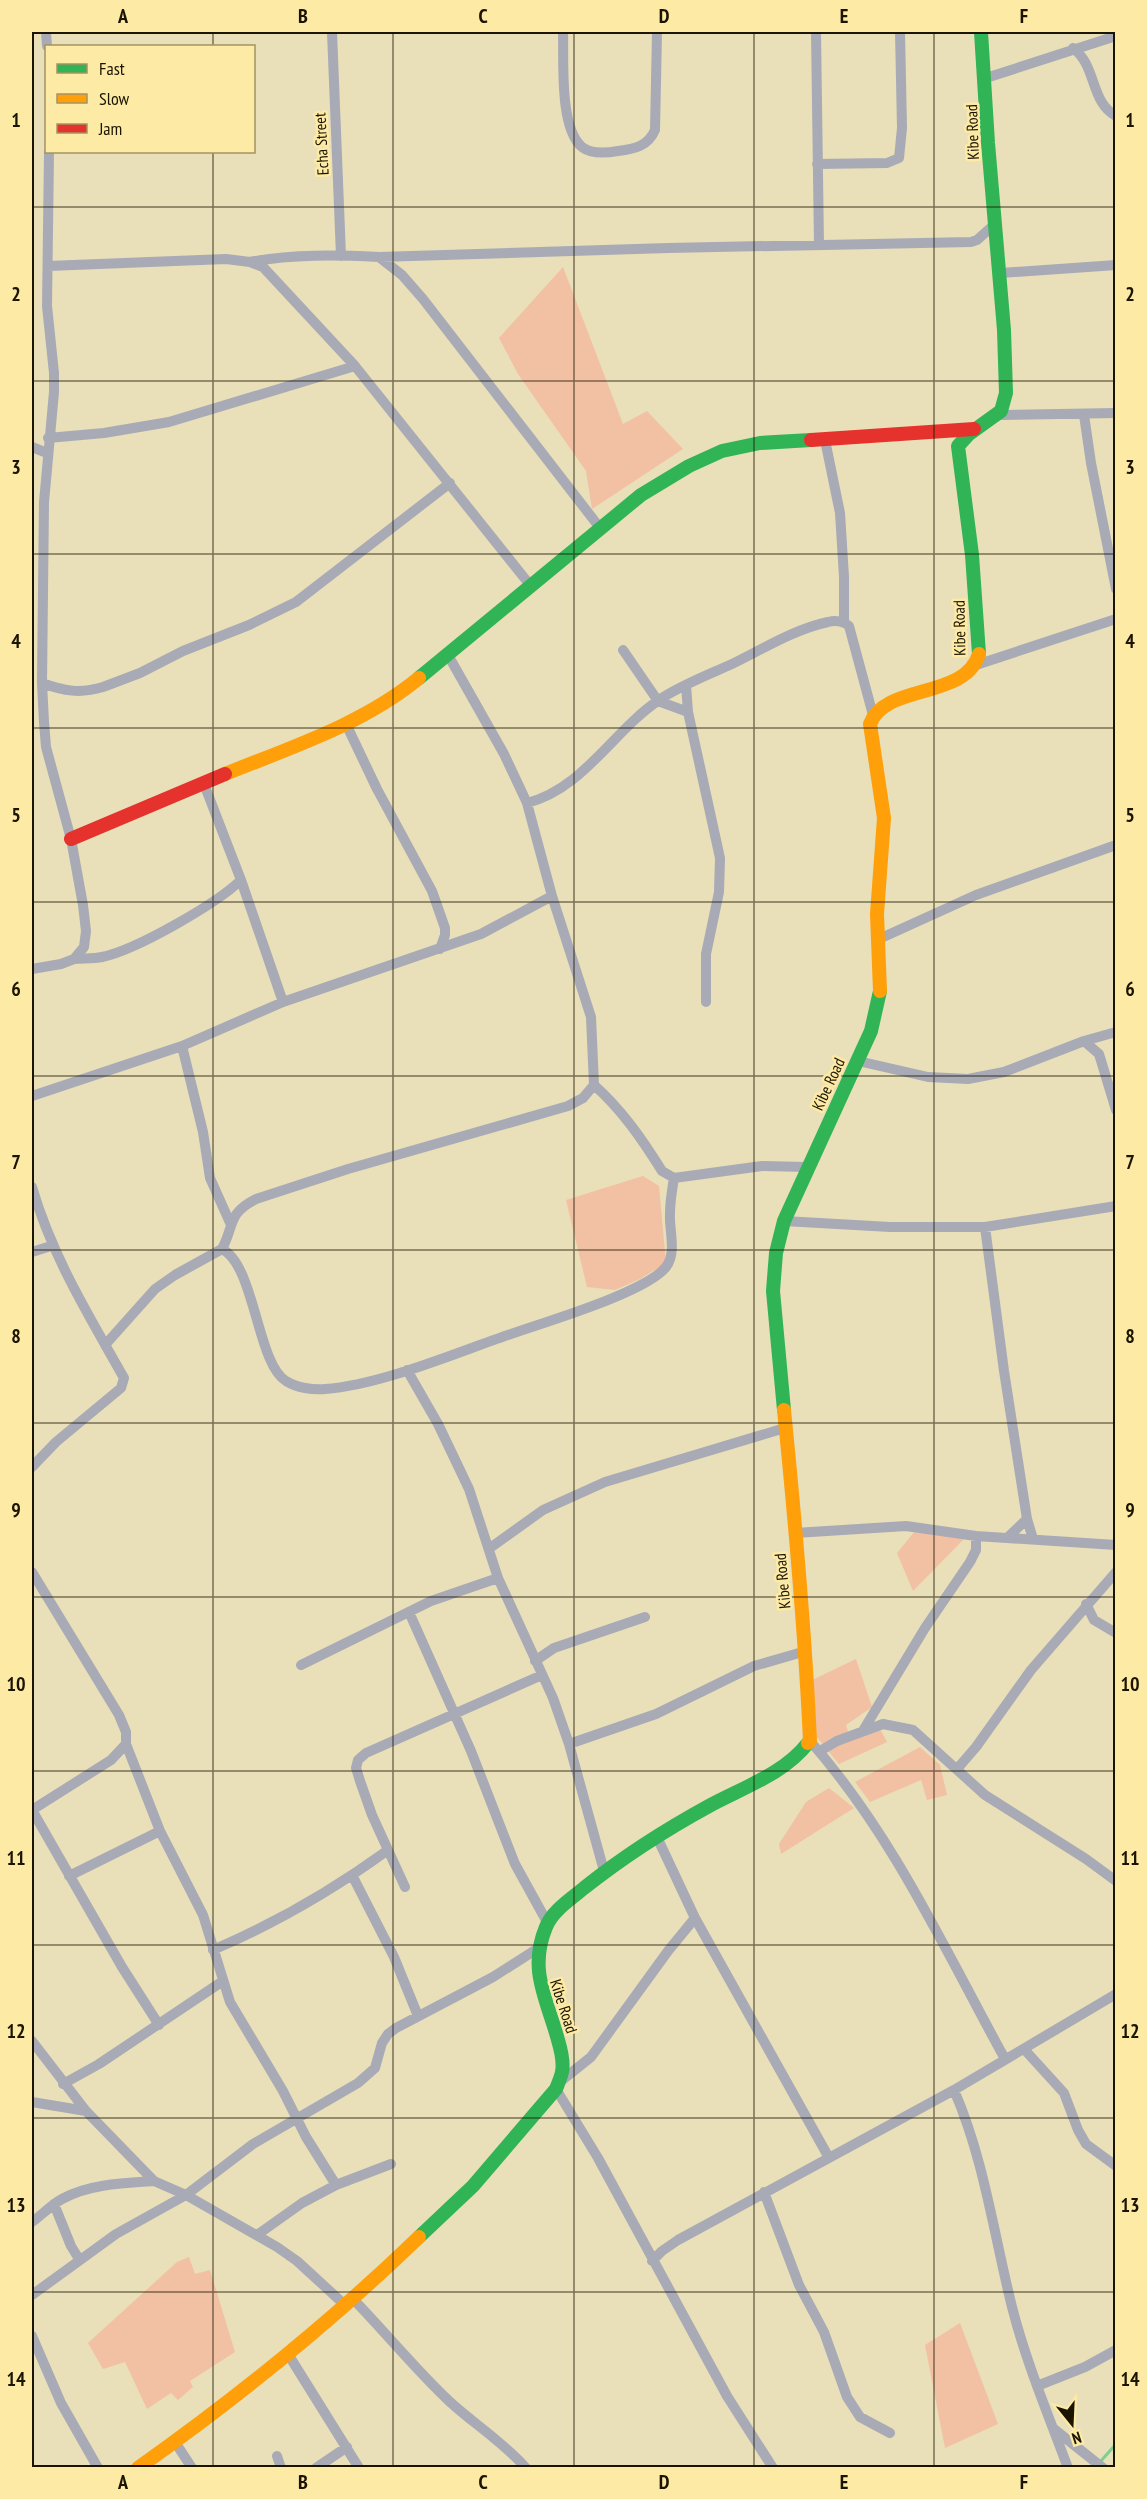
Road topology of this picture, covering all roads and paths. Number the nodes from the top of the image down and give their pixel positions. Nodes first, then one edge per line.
1 (332, 32) edge
2 (563, 32) edge
3 (657, 32) edge
4 (816, 32) edge
5 (900, 32) edge
6 (981, 32) edge
7 (1116, 36) edge
8 (1073, 48) junction
9 (986, 78) junction
10 (1116, 116) edge
11 (49, 153) edge
12 (817, 164) junction
13 (995, 224) junction
14 (819, 245) junction
15 (341, 256) junction
16 (379, 257) junction
17 (250, 262) junction
18 (1116, 265) edge
19 (48, 266) junction
20 (1000, 273) junction
21 (355, 366) junction
22 (1116, 413) edge
23 (999, 415) junction
24 (1084, 415) junction
25 (974, 429) junction
26 (48, 438) junction
27 (825, 440) junction
28 (32, 447) edge
29 (47, 453) junction
30 (450, 483) junction
31 (600, 528) junction
32 (530, 585) junction
33 (1116, 589) edge
34 (1116, 619) edge
35 (844, 621) junction
36 (623, 650) dead end
37 (448, 655) junction
38 (976, 665) junction
39 (42, 683) junction
40 (686, 686) junction
41 (658, 700) junction
42 (688, 712) junction
43 (873, 715) junction
44 (346, 724) junction
45 (204, 784) junction
46 (548, 796) junction
47 (527, 803) junction
48 (532, 820) junction
49 (71, 839) junction
50 (1116, 844) edge
51 (241, 880) junction
52 (552, 896) junction
53 (879, 939) junction
54 (440, 949) junction
55 (74, 958) junction
56 (32, 969) edge
57 (283, 1002) junction
58 (706, 1002) dead end
59 (1111, 1033) edge
60 (1084, 1041) junction
61 (182, 1046) junction
62 (1099, 1054) junction
63 (858, 1061) junction
64 (594, 1085) junction
65 (32, 1096) edge
66 (1116, 1110) edge
67 (807, 1167) junction
68 (674, 1178) junction
69 (32, 1187) edge
70 (1116, 1206) edge
71 (784, 1221) junction
72 (231, 1225) junction
73 (986, 1227) junction
74 (51, 1246) junction
75 (222, 1249) junction
76 (32, 1252) edge
77 (105, 1345) junction
78 (407, 1370) junction
79 (785, 1428) junction
80 (32, 1467) edge
81 (1027, 1519) junction
82 (795, 1533) junction
83 (976, 1536) junction
84 (1007, 1538) junction
85 (1033, 1539) junction
86 (1115, 1545) edge
87 (490, 1548) junction
88 (32, 1572) edge
89 (1116, 1572) edge
90 (498, 1578) junction
91 (1086, 1605) junction
92 (409, 1612) junction
93 (645, 1617) dead end
94 (1116, 1633) edge
95 (554, 1648) junction
96 (529, 1650) junction
97 (806, 1651) junction
98 (535, 1661) junction
99 (301, 1665) dead end
100 (542, 1675) junction
101 (454, 1716) junction
102 (864, 1729) junction
103 (126, 1744) junction
104 (569, 1744) junction
105 (815, 1746) junction
106 (957, 1769) junction
107 (32, 1810) edge
108 (160, 1831) junction
109 (656, 1835) junction
110 (388, 1850) junction
111 (604, 1871) junction
112 (352, 1875) junction
113 (69, 1876) junction
114 (1116, 1881) edge
115 (405, 1887) dead end
116 (695, 1918) junction
117 (547, 1922) junction
118 (537, 1949) junction
119 (213, 1950) junction
120 (223, 1981) junction
121 (1116, 1994) edge
122 (418, 2016) junction
123 (159, 2025) junction
124 (32, 2041) edge
125 (1024, 2049) junction
126 (1005, 2059) junction
127 (63, 2084) junction
128 (559, 2085) junction
129 (954, 2090) junction
130 (32, 2102) edge
131 (86, 2111) junction
132 (296, 2119) junction
133 (828, 2156) junction
134 (391, 2164) dead end
135 (1116, 2166) edge
136 (154, 2181) junction
137 (336, 2185) junction
138 (764, 2192) junction
139 (186, 2195) junction
140 (54, 2204) junction
141 (32, 2222) edge
142 (256, 2235) junction
143 (79, 2259) junction
144 (652, 2261) junction
145 (32, 2295) edge
146 (350, 2303) junction
147 (32, 2336) edge
148 (1116, 2350) edge
149 (288, 2354) junction
150 (1037, 2386) junction
151 (1053, 2428) junction
152 (890, 2433) dead end
153 (175, 2442) junction
154 (346, 2447) junction
155 (277, 2456) dead end
156 (1068, 2467) edge
157 (98, 2468) edge
158 (138, 2468) edge
159 (192, 2468) edge
160 (281, 2468) edge
161 (316, 2468) edge
162 (359, 2468) edge
163 (526, 2468) edge
164 (773, 2468) edge
165 (1103, 2468) edge

1 - 15 street, Echa Street
2 - 3 street
4 - 12 street
5 - 12 street
6 - 9 street, Kibe Road
7 - 8 street
8 - 9 street
8 - 10 street
9 - 13 street, Kibe Road
11 - 19 street
12 - 14 street
13 - 14 street
13 - 20 street, Kibe Road
14 - 16 street
15 - 16 street
15 - 17 street
16 - 31 street
17 - 19 street
17 - 21 street
18 - 20 street
19 - 26 street
20 - 23 street, Kibe Road
21 - 26 street
21 - 30 street
22 - 24 street
23 - 24 street
23 - 25 street, Kibe Road
24 - 33 street
25 - 27 street
25 - 38 street, Kibe Road
26 - 29 street
27 - 31 street
27 - 35 street
28 - 29 street
29 - 39 street
30 - 32 street
30 - 39 street
31 - 32 street
32 - 37 street
34 - 38 street
35 - 40 street
35 - 43 street
36 - 41 street
37 - 44 street
37 - 47 street
38 - 43 street, Kibe Road
39 - 49 street
40 - 41 street
40 - 42 street
41 - 42 street
41 - 46 street
42 - 58 street
43 - 53 street, Kibe Road
44 - 45 street
44 - 54 street
45 - 49 street
45 - 51 street
46 - 47 street
46 - 48 street
47 - 48 street
48 - 52 street
49 - 55 street
50 - 53 street
51 - 55 street
51 - 57 street
52 - 54 street
52 - 64 street
53 - 63 street, Kibe Road
54 - 57 street
55 - 56 street
57 - 61 street
59 - 60 street
59 - 62 street
60 - 62 street
60 - 63 street
61 - 65 street
61 - 72 street
62 - 66 street
63 - 67 street, Kibe Road
64 - 68 street
64 - 72 street
67 - 68 street
67 - 71 street, Kibe Road
68 - 78 street
69 - 74 street
70 - 73 street
71 - 73 street
71 - 79 street, Kibe Road
72 - 75 street
73 - 81 street
74 - 76 street
74 - 77 street
75 - 77 street
75 - 78 street
77 - 80 street
78 - 87 street
79 - 82 street, Kibe Road
79 - 87 street
81 - 84 street
81 - 85 street
82 - 83 street
82 - 97 street, Kibe Road
83 - 84 street
83 - 102 street
84 - 85 street
85 - 86 street
87 - 90 street
88 - 103 street
89 - 91 street
90 - 92 street
90 - 96 street
91 - 94 street
91 - 106 street
92 - 99 street
92 - 101 street
93 - 95 street
95 - 96 street
95 - 98 street
96 - 98 street
97 - 104 street
97 - 105 street, Kibe Road
98 - 100 street
100 - 101 street
100 - 104 street
101 - 110 street
101 - 117 street
102 - 105 street
102 - 106 street
103 - 107 street
103 - 108 street
104 - 111 street
105 - 109 street, Kibe Road
105 - 126 street
106 - 114 street
107 - 113 street
108 - 113 street
108 - 119 street
109 - 111 street, Kibe Road
109 - 116 street
110 - 112 street
110 - 115 street
111 - 117 street, Kibe Road
112 - 119 street
112 - 122 street
113 - 123 street
116 - 128 street
116 - 133 street
117 - 118 street, Kibe Road
118 - 122 street
118 - 128 street, Kibe Road
119 - 120 street
120 - 123 street
120 - 132 street
121 - 125 street
122 - 132 street
123 - 127 street
124 - 127 street
125 - 126 street
125 - 135 street
126 - 129 street
127 - 131 street
128 - 144 street
128 - 146 street
129 - 133 street
129 - 150 street
130 - 131 street
131 - 136 street
132 - 137 street
132 - 139 street
133 - 138 street
134 - 137 street
136 - 139 street
136 - 140 street
137 - 142 street
138 - 144 street
138 - 152 street
139 - 142 street
139 - 143 street
140 - 141 street
140 - 143 street
142 - 146 street
143 - 145 street
144 - 164 street
146 - 149 street
146 - 163 street
147 - 157 street
148 - 150 street
149 - 153 street
149 - 154 street
150 - 151 street
151 - 156 street
151 - 165 street
153 - 158 street
153 - 159 street
154 - 161 street
154 - 162 street
155 - 160 street

